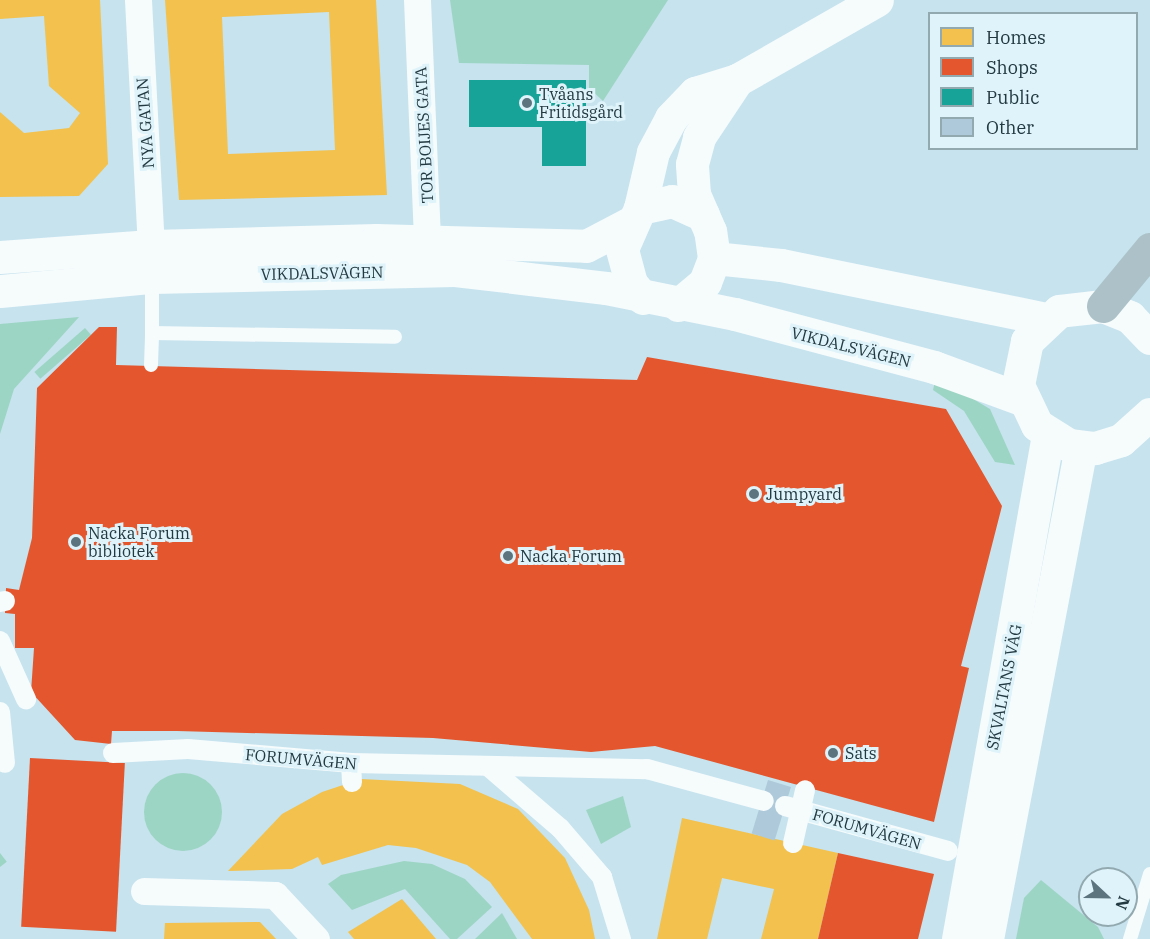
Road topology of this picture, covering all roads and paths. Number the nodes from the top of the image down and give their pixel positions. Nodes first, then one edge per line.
1 (138, 0) edge
2 (417, 0) edge
3 (877, 0) edge
4 (737, 80) junction
5 (635, 215) junction
6 (703, 215) junction
7 (1150, 249) edge
8 (428, 255) junction
9 (0, 257) edge
10 (714, 258) junction
11 (152, 261) junction
12 (0, 291) edge
13 (643, 298) junction
14 (678, 305) junction
15 (1103, 306) junction
16 (1046, 319) junction
17 (152, 333) junction
18 (395, 337) dead end
19 (1150, 338) edge
20 (151, 365) dead end
21 (1021, 399) junction
22 (1144, 428) edge
23 (1048, 435) junction
24 (1081, 447) junction
25 (0, 641) edge
26 (26, 699) dead end
27 (0, 712) edge
28 (113, 753) dead end
29 (4, 763) dead end
30 (489, 767) junction
31 (804, 790) dead end
32 (764, 801) dead end
33 (793, 808) junction
34 (793, 843) dead end
35 (948, 851) dead end
36 (1150, 874) edge
37 (144, 891) dead end
38 (316, 939) edge
39 (621, 939) edge
40 (958, 939) edge
41 (987, 939) edge
42 (1130, 939) edge

1 - 11 street, NYA GATAN
2 - 8 street, TOR BOIJES GATA
3 - 4 street
4 - 5 street
4 - 6 street
5 - 6 street, VIKDALSVÄGEN
5 - 8 street, VIKDALSVÄGEN
5 - 13 street
6 - 10 street
7 - 15 highway
8 - 11 street, VIKDALSVÄGEN
8 - 13 street, VIKDALSVÄGEN
9 - 11 street, VIKDALSVÄGEN
10 - 14 street
10 - 16 street
11 - 12 street, VIKDALSVÄGEN
11 - 17 lane
13 - 14 street, VIKDALSVÄGEN
14 - 21 street, VIKDALSVÄGEN
15 - 16 street
15 - 19 street
16 - 21 street
17 - 18 lane
17 - 20 lane
21 - 23 street
22 - 24 street
23 - 24 street
23 - 40 street, SKVALTANS VÄG
24 - 41 street, SKVALTANS VÄG
25 - 26 street
27 - 29 street
28 - 30 street, FORUMVÄGEN
30 - 32 street, FORUMVÄGEN
30 - 39 street
31 - 33 street
33 - 34 street
33 - 35 street, FORUMVÄGEN
36 - 42 lane
37 - 38 street

